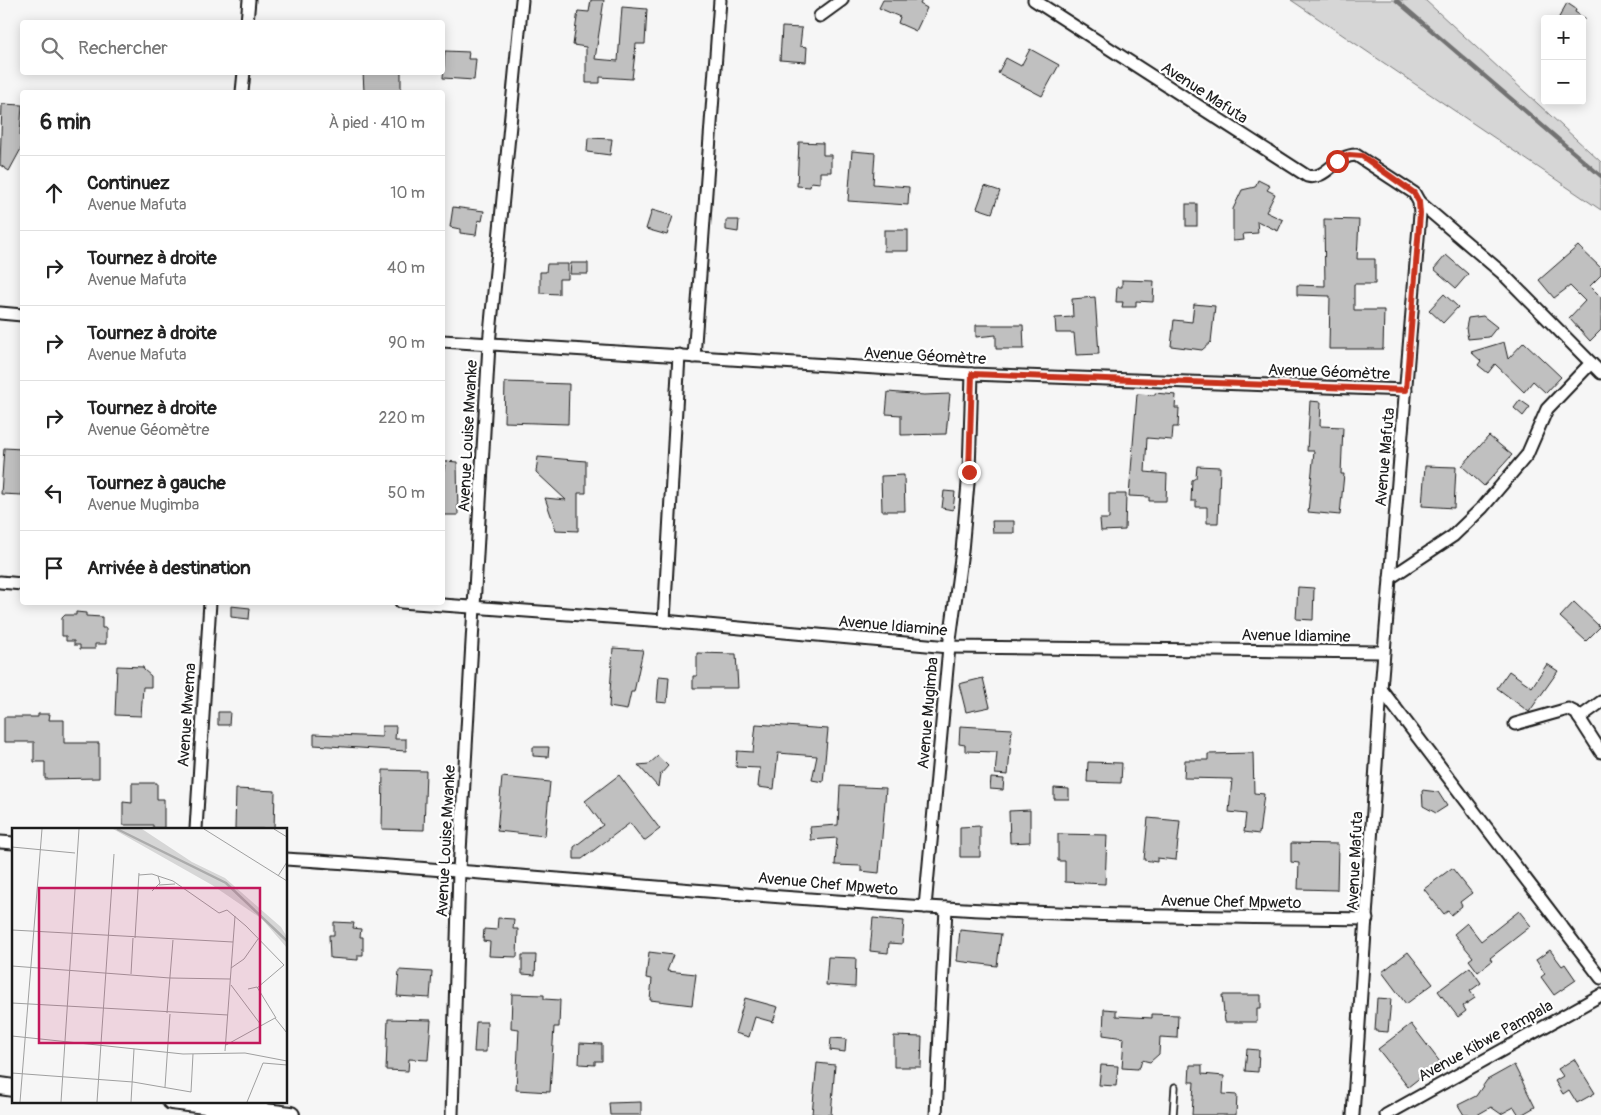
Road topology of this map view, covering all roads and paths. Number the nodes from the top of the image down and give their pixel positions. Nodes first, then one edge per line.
1 (249, 0) edge
2 (522, 0) edge
3 (720, 0) edge
4 (842, 0) edge
5 (1034, 0) edge
6 (820, 16) dead end
7 (247, 20) edge
8 (244, 75) edge
9 (242, 90) edge
10 (1419, 202) junction
11 (0, 313) edge
12 (20, 315) edge
13 (445, 341) edge
14 (489, 344) junction
15 (679, 355) junction
16 (694, 357) junction
17 (1591, 363) junction
18 (1601, 372) edge
19 (972, 374) junction
20 (1406, 390) junction
21 (1390, 578) junction
22 (0, 582) edge
23 (20, 584) edge
24 (445, 604) edge
25 (210, 605) edge
26 (474, 606) junction
27 (664, 621) junction
28 (949, 647) junction
29 (1384, 652) junction
30 (1381, 689) junction
31 (1601, 702) edge
32 (1579, 718) junction
33 (1515, 724) dead end
34 (1601, 752) edge
35 (196, 828) edge
36 (288, 860) edge
37 (459, 870) junction
38 (925, 907) junction
39 (946, 908) junction
40 (1367, 919) junction
41 (1601, 978) edge
42 (1601, 995) edge
43 (1175, 1087) dead end
44 (179, 1105) edge
45 (291, 1115) edge
46 (452, 1115) edge
47 (936, 1115) edge
48 (1172, 1115) edge
49 (1353, 1115) edge
50 (1386, 1115) edge

1 - 7 street
2 - 14 street, Avenue Louise Mwanke
3 - 16 street
4 - 6 street
5 - 10 street, Avenue Mafuta
8 - 9 street
10 - 17 street
10 - 20 street, Avenue Mafuta
11 - 12 street
13 - 14 street, Avenue Géomètre
14 - 15 street, Avenue Géomètre
14 - 26 street, Avenue Louise Mwanke
15 - 16 street, Avenue Géomètre
15 - 27 street
16 - 19 street, Avenue Géomètre
17 - 18 street
17 - 21 street
19 - 20 street, Avenue Géomètre
19 - 28 street, Avenue Mugimba
20 - 21 street, Avenue Mafuta
21 - 29 street, Avenue Mafuta
22 - 23 street
24 - 26 street, Avenue Idiamine
25 - 35 street, Avenue Mwema
26 - 27 street, Avenue Idiamine
26 - 37 street, Avenue Louise Mwanke
27 - 28 street, Avenue Idiamine
28 - 29 street, Avenue Idiamine
28 - 38 street, Avenue Mugimba
29 - 30 street, Avenue Mafuta
30 - 40 street, Avenue Mafuta
30 - 41 street
31 - 32 street
32 - 33 street
32 - 34 street
36 - 37 street, Avenue Chef Mpweto
37 - 38 street, Avenue Chef Mpweto
37 - 46 street, Avenue Louise Mwanke
38 - 39 street, Avenue Chef Mpweto
39 - 40 street, Avenue Chef Mpweto
39 - 47 street
40 - 49 street, Avenue Mafuta
42 - 50 street, Avenue Kibwe Pampala
43 - 48 lane
44 - 45 street

